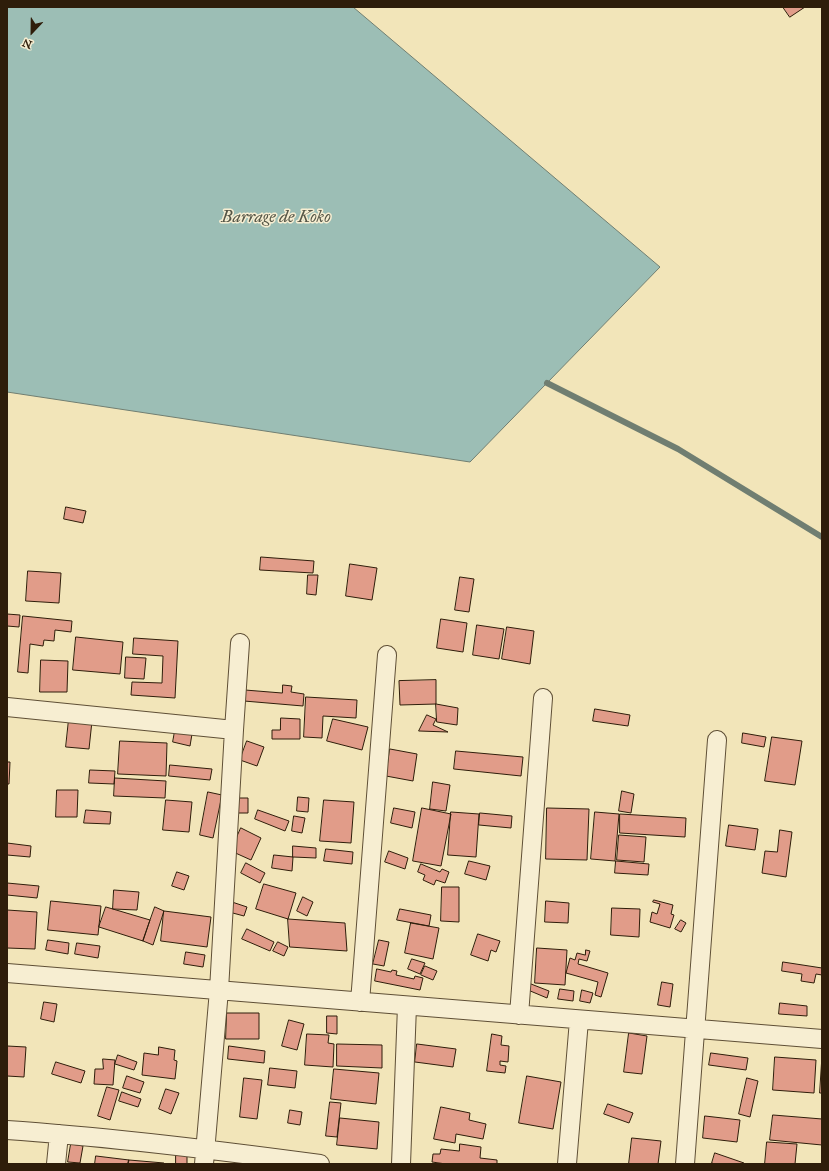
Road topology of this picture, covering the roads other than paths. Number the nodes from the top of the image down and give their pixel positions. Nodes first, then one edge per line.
1 (240, 643) dead end
2 (387, 655) dead end
3 (543, 698) dead end
4 (7, 707) edge
5 (234, 730) junction
6 (717, 740) dead end
7 (7, 973) edge
8 (219, 990) junction
9 (360, 1002) junction
10 (408, 1006) junction
11 (519, 1015) junction
12 (579, 1020) junction
13 (695, 1029) junction
14 (822, 1039) edge
15 (7, 1130) edge
16 (59, 1134) junction
17 (205, 1157) edge
18 (56, 1164) edge
19 (320, 1164) edge
20 (401, 1164) edge
21 (567, 1164) edge
22 (684, 1164) edge

1 - 5 street
2 - 9 street
3 - 11 street
4 - 5 street
5 - 8 street
6 - 13 street
7 - 8 street
8 - 9 street
8 - 17 street
9 - 10 street
10 - 11 street
10 - 20 street
11 - 12 street
12 - 13 street
12 - 21 street
13 - 14 street
13 - 22 street
15 - 16 street
16 - 17 street
16 - 18 street
17 - 19 street

